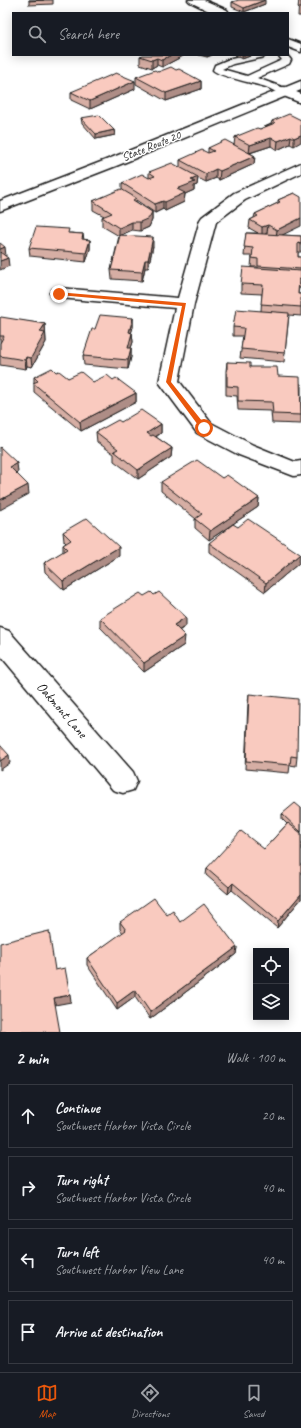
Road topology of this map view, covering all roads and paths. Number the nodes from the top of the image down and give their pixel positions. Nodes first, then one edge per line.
1 (194, 0) edge
2 (221, 12) edge
3 (289, 42) edge
4 (301, 48) edge
5 (257, 56) edge
6 (283, 56) edge
7 (248, 79) junction
8 (301, 85) edge
9 (284, 92) junction
10 (301, 99) edge
11 (301, 167) edge
12 (0, 206) edge
13 (59, 294) dead end
14 (185, 304) junction
15 (301, 468) edge
16 (0, 638) edge
17 (123, 781) dead end

1 - 2 street
3 - 4 street
5 - 7 lane
6 - 7 lane
7 - 9 lane
8 - 9 street, State Route 20
9 - 10 street
9 - 12 street, State Route 20
11 - 14 street
13 - 14 street
14 - 15 street
16 - 17 street, Oakmont Lane

